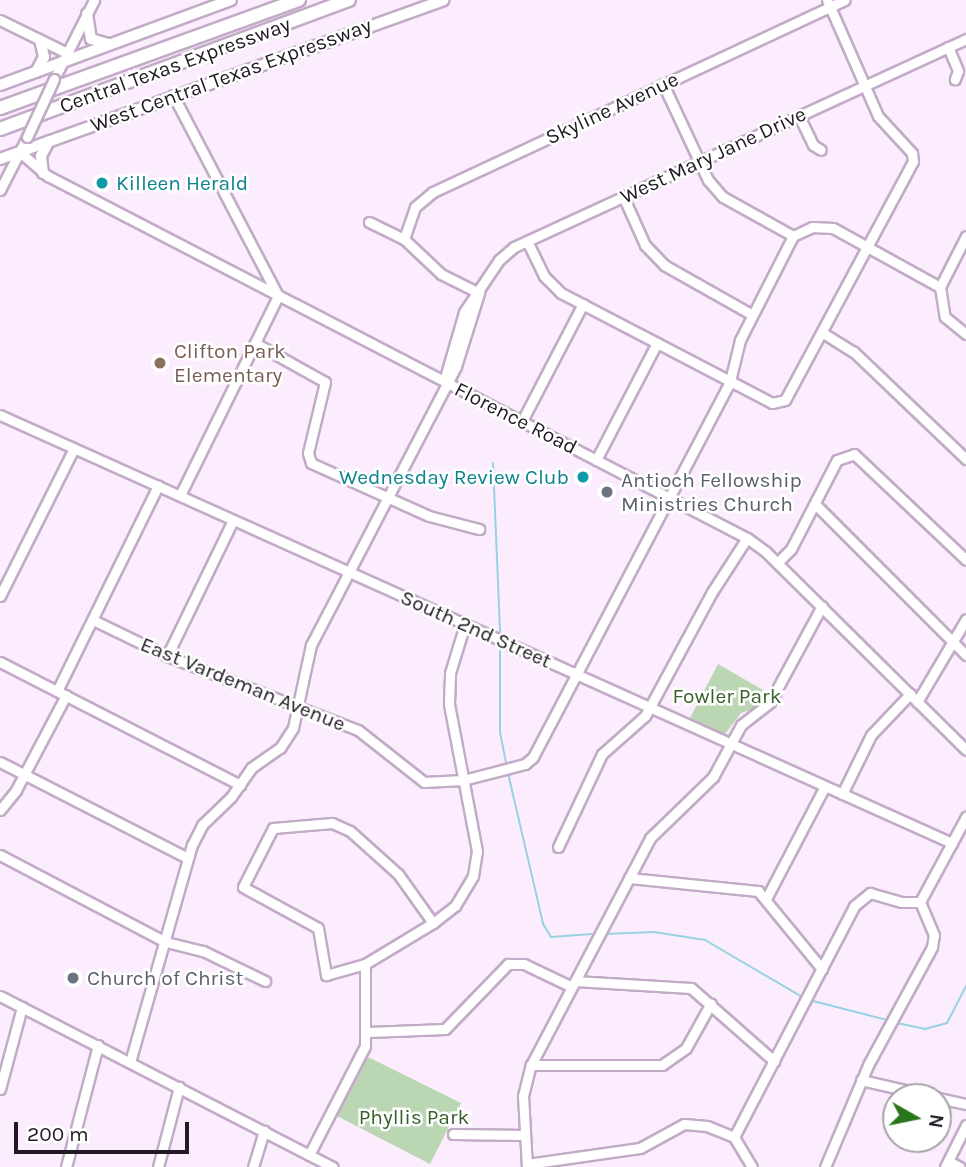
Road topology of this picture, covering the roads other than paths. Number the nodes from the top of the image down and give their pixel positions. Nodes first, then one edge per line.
1 (94, 0) edge
2 (230, 0) edge
3 (299, 0) edge
4 (349, 0) edge
5 (443, 0) edge
6 (844, 0) edge
7 (829, 3) edge
8 (87, 14) junction
9 (0, 20) edge
10 (966, 39) edge
11 (40, 40) junction
12 (111, 45) junction
13 (948, 47) junction
14 (65, 58) junction
15 (36, 72) junction
16 (955, 79) dead end
17 (663, 84) junction
18 (0, 85) edge
19 (864, 85) junction
20 (173, 95) junction
21 (27, 98) junction
22 (0, 100) edge
23 (0, 108) edge
24 (799, 116) junction
25 (0, 130) edge
26 (49, 141) junction
27 (821, 150) dead end
28 (20, 152) junction
29 (0, 159) edge
30 (699, 161) junction
31 (43, 173) junction
32 (0, 190) edge
33 (623, 196) junction
34 (369, 222) dead end
35 (793, 236) junction
36 (966, 236) edge
37 (404, 239) junction
38 (527, 241) junction
39 (869, 248) junction
40 (940, 287) junction
41 (480, 293) junction
42 (278, 296) junction
43 (583, 304) junction
44 (751, 314) junction
45 (823, 333) junction
46 (966, 334) edge
47 (255, 343) junction
48 (657, 343) junction
49 (444, 381) junction
50 (730, 381) junction
51 (0, 415) edge
52 (522, 421) junction
53 (74, 448) junction
54 (965, 457) edge
55 (596, 460) junction
56 (158, 486) junction
57 (180, 495) junction
58 (386, 497) junction
59 (669, 498) junction
60 (815, 504) junction
61 (233, 520) junction
62 (479, 529) dead end
63 (747, 538) junction
64 (966, 560) edge
65 (777, 563) junction
66 (348, 572) junction
67 (0, 596) edge
68 (821, 606) junction
69 (966, 619) edge
70 (93, 620) junction
71 (465, 624) junction
72 (953, 643) junction
73 (966, 655) edge
74 (167, 656) junction
75 (0, 662) edge
76 (576, 674) junction
77 (61, 693) junction
78 (910, 694) junction
79 (917, 702) junction
80 (300, 706) junction
81 (650, 707) junction
82 (730, 743) junction
83 (966, 750) edge
84 (0, 762) edge
85 (24, 775) junction
86 (463, 779) junction
87 (240, 785) junction
88 (825, 786) junction
89 (842, 794) junction
90 (0, 810) edge
91 (966, 817) edge
92 (952, 843) junction
93 (558, 847) dead end
94 (0, 855) edge
95 (188, 858) junction
96 (629, 878) junction
97 (767, 897) junction
98 (920, 902) junction
99 (433, 923) junction
100 (166, 942) junction
101 (365, 964) junction
102 (822, 969) junction
103 (265, 981) dead end
104 (573, 984) junction
105 (0, 996) edge
106 (711, 1003) junction
107 (22, 1007) junction
108 (368, 1032) junction
109 (98, 1045) junction
110 (774, 1061) junction
111 (130, 1062) junction
112 (531, 1065) junction
113 (861, 1080) junction
114 (882, 1085) edge
115 (179, 1087) junction
116 (0, 1089) edge
117 (966, 1125) edge
118 (264, 1131) junction
119 (453, 1134) dead end
120 (525, 1135) junction
121 (734, 1138) junction
122 (309, 1155) junction
123 (946, 1164) edge
124 (527, 1165) edge
125 (66, 1167) edge
126 (158, 1167) edge
127 (253, 1167) edge
128 (333, 1167) edge
129 (752, 1167) edge
130 (825, 1167) edge
131 (960, 1167) edge

1 - 8 street
2 - 12 main road
3 - 21 highway, Central Texas Expressway
4 - 25 highway, Central Texas Expressway
5 - 20 main road, West Central Texas Expressway
6 - 7 street, Skyline Avenue
7 - 17 street, Skyline Avenue
7 - 19 street
8 - 12 main road
8 - 14 street
9 - 11 street
10 - 13 street, West Mary Jane Drive
11 - 14 street
11 - 15 main road
12 - 14 main road
13 - 16 street
13 - 19 street, West Mary Jane Drive
14 - 15 main road
14 - 28 street, bridge
15 - 18 main road
17 - 30 street
17 - 37 street, Skyline Avenue
19 - 24 street, West Mary Jane Drive
19 - 39 street
20 - 26 main road, West Central Texas Expressway
20 - 42 street
21 - 22 highway
21 - 23 highway, Central Texas Expressway
24 - 27 street
24 - 30 street, West Mary Jane Drive
26 - 28 main road, West Central Texas Expressway
26 - 31 main road
28 - 29 main road, West Central Texas Expressway
28 - 31 street, Florence Road
28 - 32 street
30 - 33 street, West Mary Jane Drive
30 - 35 street
31 - 42 street, Florence Road
33 - 38 street, West Mary Jane Drive
33 - 44 street
34 - 37 street
35 - 39 street
35 - 44 street, East Vardeman Avenue
36 - 40 street
37 - 41 street
38 - 41 street, West Mary Jane Drive
38 - 43 street
39 - 40 street
39 - 45 street
40 - 46 street
41 - 49 street, West Mary Jane Drive
42 - 47 street
42 - 49 street, Florence Road
43 - 48 street
43 - 52 street
44 - 50 street, East Vardeman Avenue
45 - 50 street
45 - 54 street
47 - 57 street
47 - 58 street
48 - 50 street
48 - 55 street
49 - 52 street, Florence Road
49 - 58 street, West Mary Jane Drive
50 - 59 street, East Vardeman Avenue
51 - 53 street, South 2nd Street
52 - 55 street, Florence Road
53 - 56 street, South 2nd Street
53 - 67 street
55 - 59 street, Florence Road
56 - 57 street, South 2nd Street
56 - 70 street
57 - 61 street, South 2nd Street
58 - 62 street
58 - 66 street, West Mary Jane Drive
59 - 63 street, Florence Road
59 - 76 street, East Vardeman Avenue
60 - 64 street
60 - 65 street
60 - 72 street
61 - 66 street, South 2nd Street
61 - 74 street
63 - 65 street, Florence Road
63 - 81 street
65 - 68 street, Florence Road
66 - 71 street, South 2nd Street
66 - 80 street, West Mary Jane Drive
68 - 78 street, Florence Road
68 - 82 street
69 - 72 street
70 - 74 street, East Vardeman Avenue
70 - 77 street
71 - 76 street, South 2nd Street
71 - 86 street
72 - 73 street
72 - 79 street
74 - 80 street, East Vardeman Avenue
75 - 77 street
76 - 81 street, South 2nd Street
76 - 86 street, East Vardeman Avenue
77 - 85 street
77 - 87 street
78 - 79 street, Florence Road
78 - 89 street
79 - 83 street, Florence Road
80 - 86 street, East Vardeman Avenue
80 - 87 street, West Mary Jane Drive
81 - 82 street, South 2nd Street
81 - 93 street
82 - 88 street, South 2nd Street
82 - 96 street
84 - 85 street
85 - 90 street
85 - 95 street
86 - 99 street
87 - 95 street, West Mary Jane Drive
88 - 89 street, South 2nd Street
88 - 97 street
89 - 92 street, South 2nd Street
91 - 92 street
92 - 98 street
94 - 100 street
95 - 100 street, West Mary Jane Drive
96 - 97 street
96 - 104 street
97 - 102 street
98 - 102 street
98 - 113 street
99 - 101 street
99 - 101 street
100 - 103 street
100 - 111 street, West Mary Jane Drive
101 - 108 street
102 - 110 street
104 - 106 street
104 - 108 street
104 - 112 street
105 - 107 street
106 - 110 street
106 - 112 street
107 - 109 street
107 - 116 street
108 - 122 street
109 - 111 street
109 - 125 street
110 - 121 street
111 - 115 street
112 - 120 street
113 - 114 street
113 - 130 street
115 - 118 street
115 - 126 street
117 - 123 street
118 - 122 street
118 - 127 street
119 - 120 street
120 - 124 street
121 - 124 street
121 - 129 street
122 - 128 street
123 - 131 street

